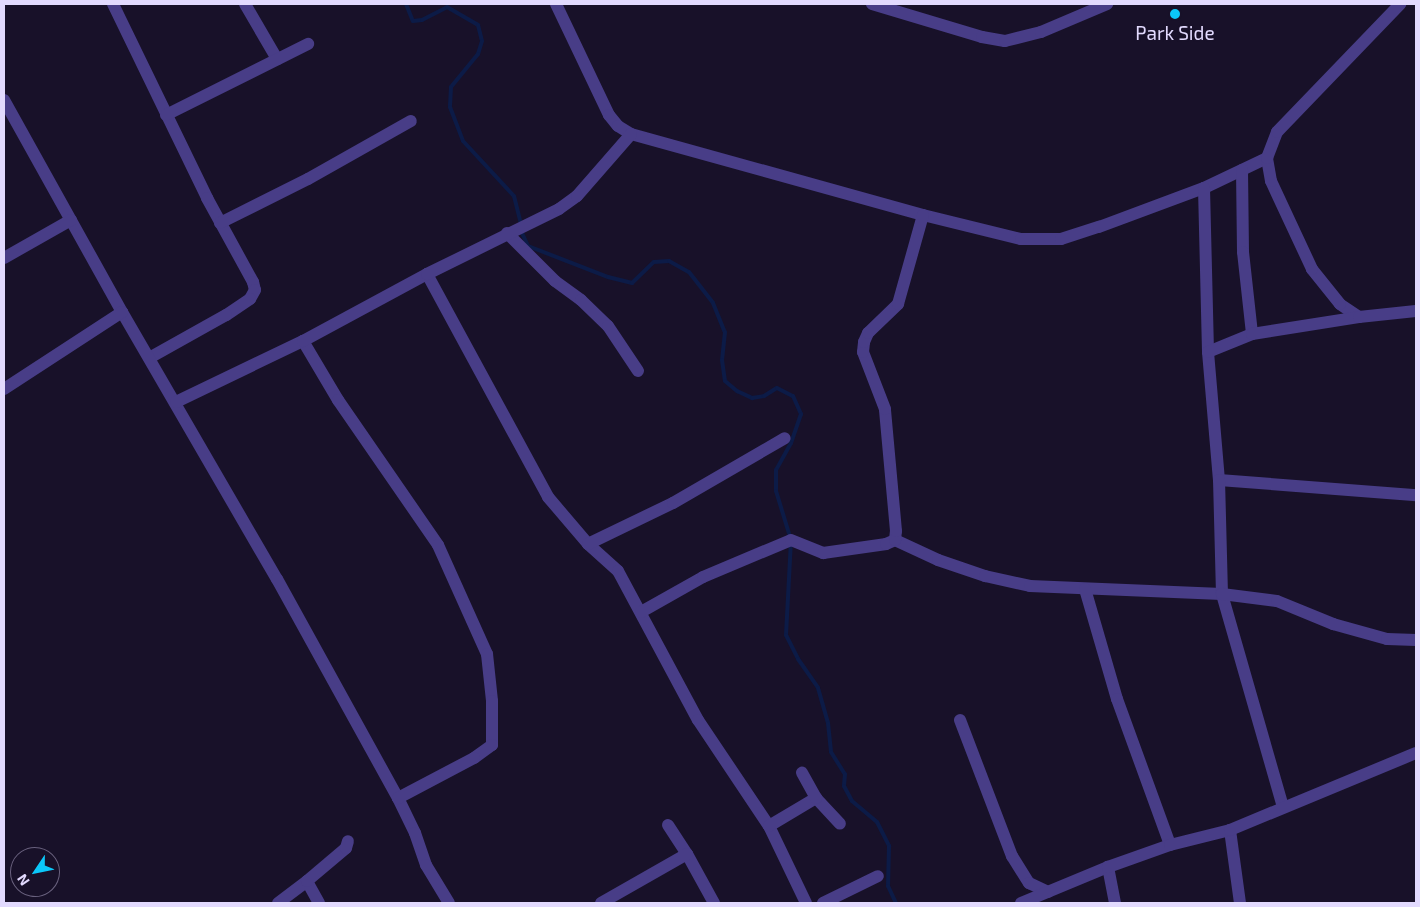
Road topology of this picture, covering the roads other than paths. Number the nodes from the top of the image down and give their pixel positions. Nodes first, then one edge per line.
1 (113, 4) edge
2 (245, 4) edge
3 (556, 4) edge
4 (872, 4) edge
5 (1107, 4) edge
6 (1395, 6) edge
7 (308, 44) dead end
8 (277, 59) junction
9 (4, 100) edge
10 (166, 115) junction
11 (411, 121) dead end
12 (631, 134) junction
13 (1267, 158) junction
14 (1242, 170) junction
15 (1204, 188) junction
16 (923, 215) junction
17 (71, 220) junction
18 (220, 223) junction
19 (511, 231) junction
20 (4, 258) edge
21 (427, 274) junction
22 (1416, 311) edge
23 (122, 312) junction
24 (1359, 317) junction
25 (1252, 334) junction
26 (304, 341) junction
27 (1208, 352) junction
28 (148, 358) junction
29 (638, 371) dead end
30 (4, 389) edge
31 (176, 402) junction
32 (785, 438) dead end
33 (1220, 480) junction
34 (1416, 495) edge
35 (894, 540) junction
36 (588, 544) junction
37 (1085, 589) junction
38 (1222, 594) junction
39 (641, 612) junction
40 (1416, 640) edge
41 (960, 720) dead end
42 (1416, 754) edge
43 (802, 773) dead end
44 (398, 798) junction
45 (816, 798) junction
46 (1283, 807) junction
47 (840, 824) dead end
48 (668, 825) dead end
49 (769, 826) junction
50 (1230, 830) junction
51 (348, 841) dead end
52 (1170, 845) junction
53 (688, 854) junction
54 (1108, 867) junction
55 (878, 876) dead end
56 (306, 880) junction
57 (1048, 892) junction
58 (278, 903) edge
59 (319, 903) edge
60 (449, 903) edge
61 (602, 903) edge
62 (714, 903) edge
63 (806, 903) edge
64 (823, 903) edge
65 (1021, 903) edge
66 (1115, 903) edge
67 (1240, 903) edge

1 - 10 street
2 - 8 street
3 - 12 street
4 - 5 street
6 - 13 street
7 - 8 street
8 - 10 street
9 - 17 street
10 - 18 street
11 - 18 street
12 - 16 street
12 - 19 street
13 - 14 street
13 - 24 street
14 - 15 street
14 - 25 street
15 - 16 street
15 - 27 street
16 - 35 street
17 - 20 street
17 - 23 street
18 - 28 street
19 - 21 street
19 - 29 street
21 - 26 street
21 - 36 street
22 - 24 street
23 - 28 street
23 - 30 street
24 - 25 street
25 - 27 street
26 - 31 street
26 - 44 street
27 - 33 street
28 - 31 street
31 - 44 street
32 - 36 street
33 - 34 street
33 - 38 street
35 - 37 street
35 - 39 street
36 - 39 street
37 - 38 street
37 - 52 street
38 - 40 street
38 - 46 street
39 - 49 street
41 - 57 street
42 - 46 street
43 - 45 street
44 - 60 street
45 - 47 street
45 - 49 street
46 - 50 street
48 - 53 street
49 - 63 street
50 - 52 street
50 - 67 street
51 - 56 street
52 - 54 street
53 - 61 street
53 - 62 street
54 - 57 street
54 - 66 street
55 - 64 street
56 - 58 street
56 - 59 street
57 - 65 street

